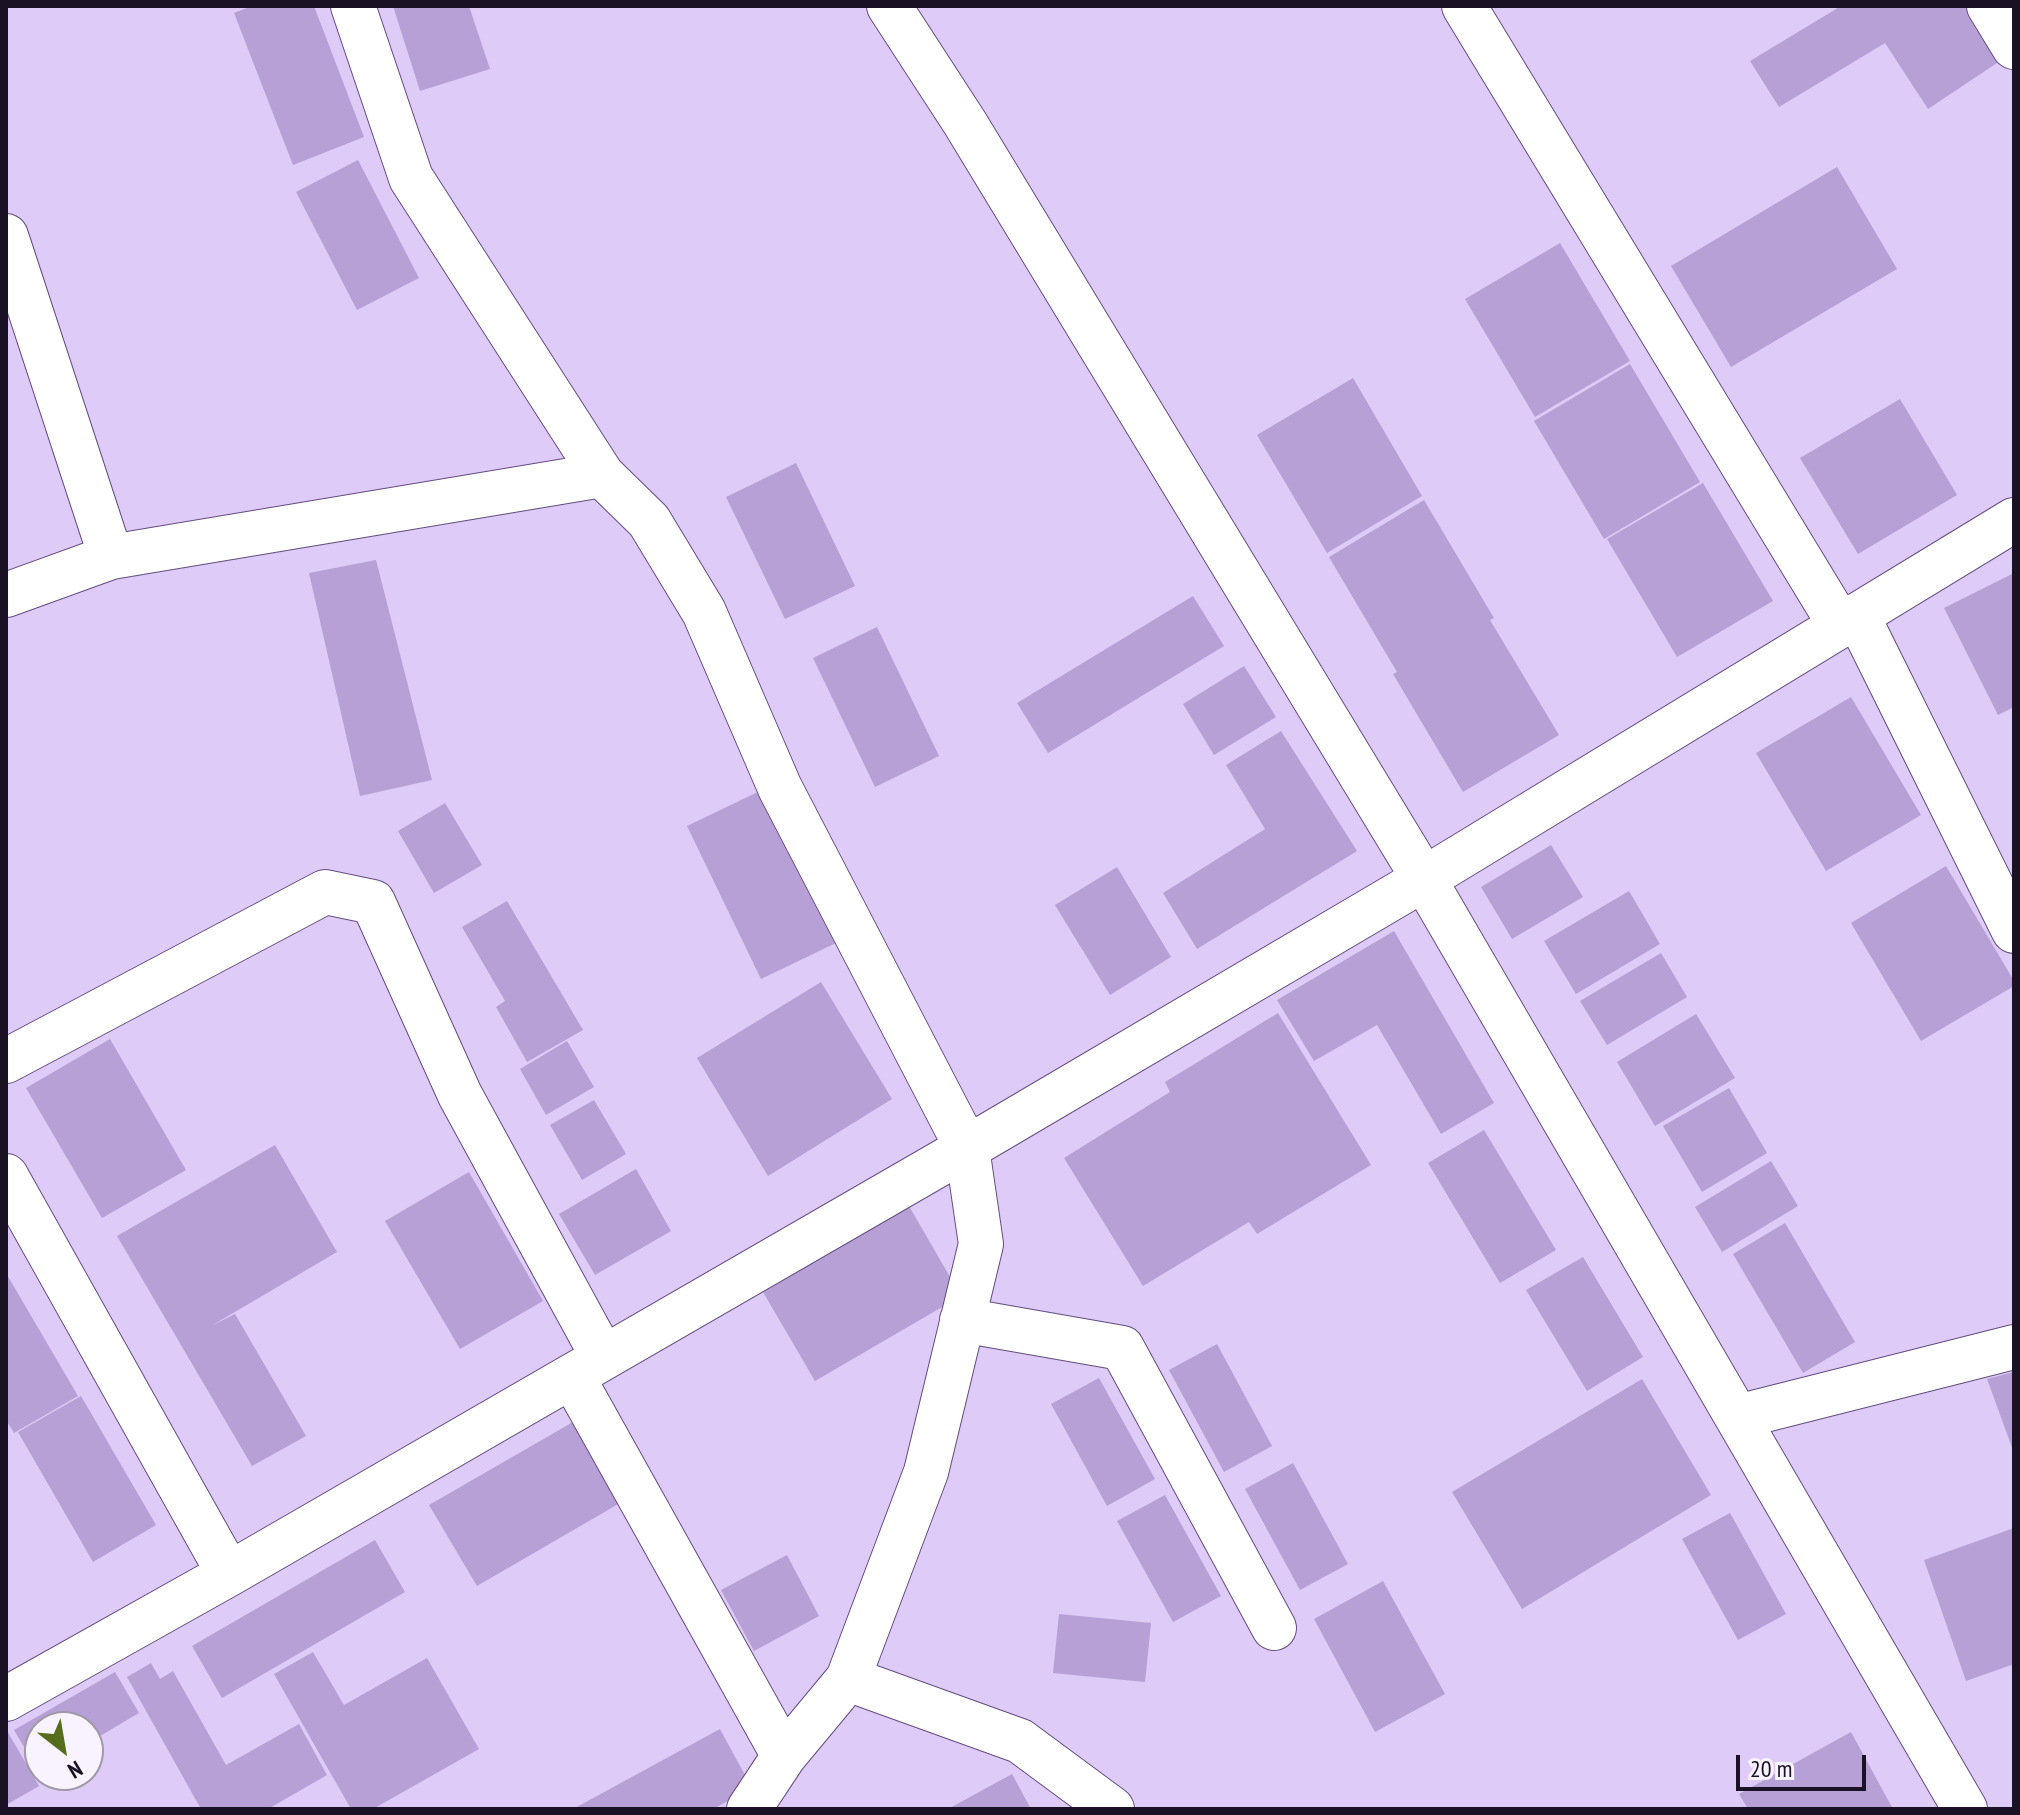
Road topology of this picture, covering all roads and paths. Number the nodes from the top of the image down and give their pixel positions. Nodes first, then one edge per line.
1 (353, 6) edge
2 (889, 6) edge
3 (1464, 6) edge
4 (1989, 6) edge
5 (2014, 47) edge
6 (6, 236) edge
7 (602, 475) junction
8 (2014, 520) edge
9 (111, 557) junction
10 (6, 595) edge
11 (1848, 620) junction
12 (1424, 879) junction
13 (2014, 931) edge
14 (6, 1061) edge
15 (967, 1148) junction
16 (6, 1176) edge
17 (962, 1320) junction
18 (2014, 1347) edge
19 (588, 1366) junction
20 (1737, 1417) junction
21 (229, 1574) junction
22 (1274, 1628) dead end
23 (848, 1679) junction
24 (6, 1699) edge
25 (784, 1756) junction
26 (749, 1809) edge
27 (1112, 1809) edge
28 (1965, 1809) edge

1 - 7 street
2 - 12 street
3 - 11 street
4 - 5 street
6 - 9 street
7 - 9 street
7 - 15 street
8 - 11 street
9 - 10 street
11 - 12 street
11 - 13 street
12 - 15 street
12 - 20 street
14 - 19 street
15 - 17 street
15 - 19 street
16 - 21 street
17 - 22 street
17 - 23 street
18 - 20 street
19 - 21 street
19 - 25 street
20 - 28 street
21 - 24 street
23 - 25 street
23 - 27 street
25 - 26 street

